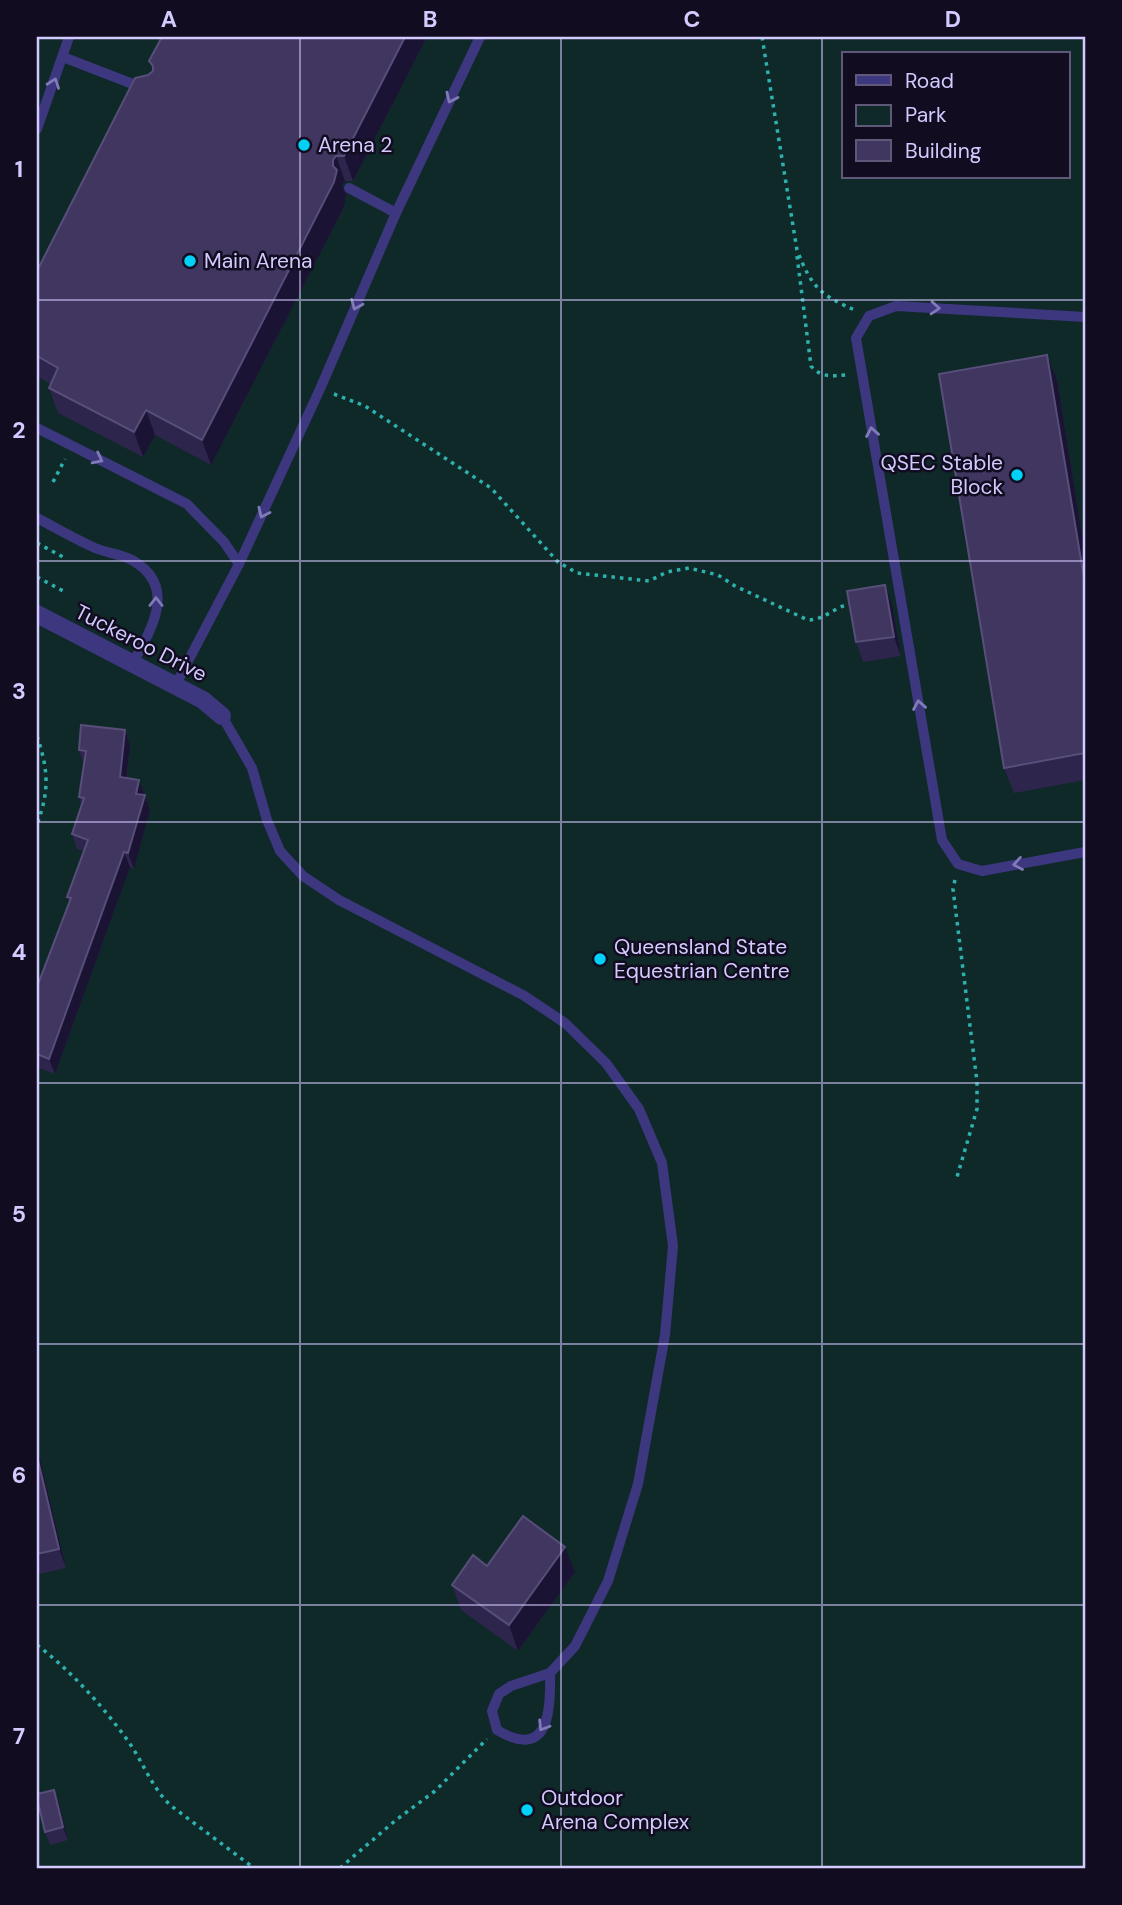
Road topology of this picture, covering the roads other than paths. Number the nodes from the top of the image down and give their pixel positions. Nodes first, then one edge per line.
1 (69, 37) edge
2 (480, 37) edge
3 (63, 57) junction
4 (155, 93) edge
5 (37, 129) edge
6 (349, 188) dead end
7 (396, 213) junction
8 (1085, 317) edge
9 (37, 428) edge
10 (37, 518) edge
11 (239, 564) junction
12 (37, 614) edge
13 (132, 664) junction
14 (175, 686) junction
15 (222, 716) joint
16 (1085, 852) edge
17 (550, 1673) junction

1 - 3 lane
2 -> 7 lane
3 - 4 lane
5 -> 3 lane
6 - 7 lane
7 -> 11 lane
16 -> 8 lane
9 -> 11 lane
13 -> 10 lane
11 - 14 lane
12 - 13 street, Tuckeroo Drive
13 - 14 street, Tuckeroo Drive
14 - 15 street, Tuckeroo Drive
15 - 17 lane
17 -> 17 lane

